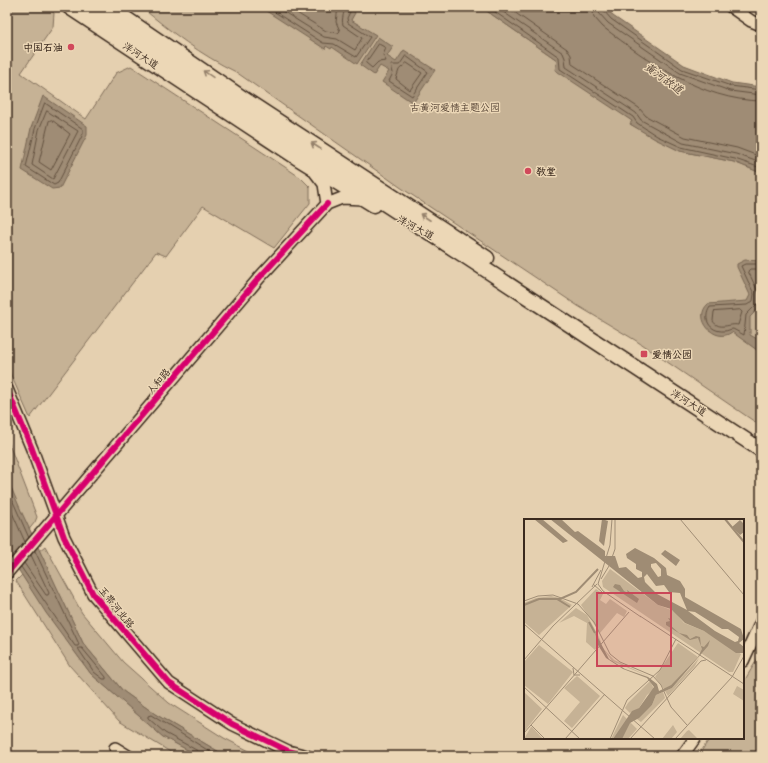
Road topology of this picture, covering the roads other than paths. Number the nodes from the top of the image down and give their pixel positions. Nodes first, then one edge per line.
1 (69, 7) edge
2 (87, 7) edge
3 (109, 7) edge
4 (731, 7) edge
5 (761, 25) edge
6 (302, 160) junction
7 (370, 198) junction
8 (327, 204) junction
9 (455, 248) joint
10 (7, 389) edge
11 (761, 439) edge
12 (761, 450) edge
13 (56, 516) junction
14 (10, 570) edge
15 (761, 622) edge
16 (744, 658) edge
17 (694, 739) edge
18 (115, 748) dead end
19 (128, 756) edge
20 (307, 756) edge
21 (682, 756) edge

1 - 6 main road, 洋河大道
2 - 7 highway
11 -> 3 main road, 洋河大道
4 - 5 street
6 - 7 main road, 洋河大道
6 - 8 street
7 - 8 street
7 - 9 highway
8 - 13 street, 人和路
9 - 12 main road, 洋河大道
10 - 13 street, 玉带河北路
13 - 14 street, 人和路
13 - 20 street, 玉带河北路
15 - 16 street
17 - 21 street
18 - 19 street

